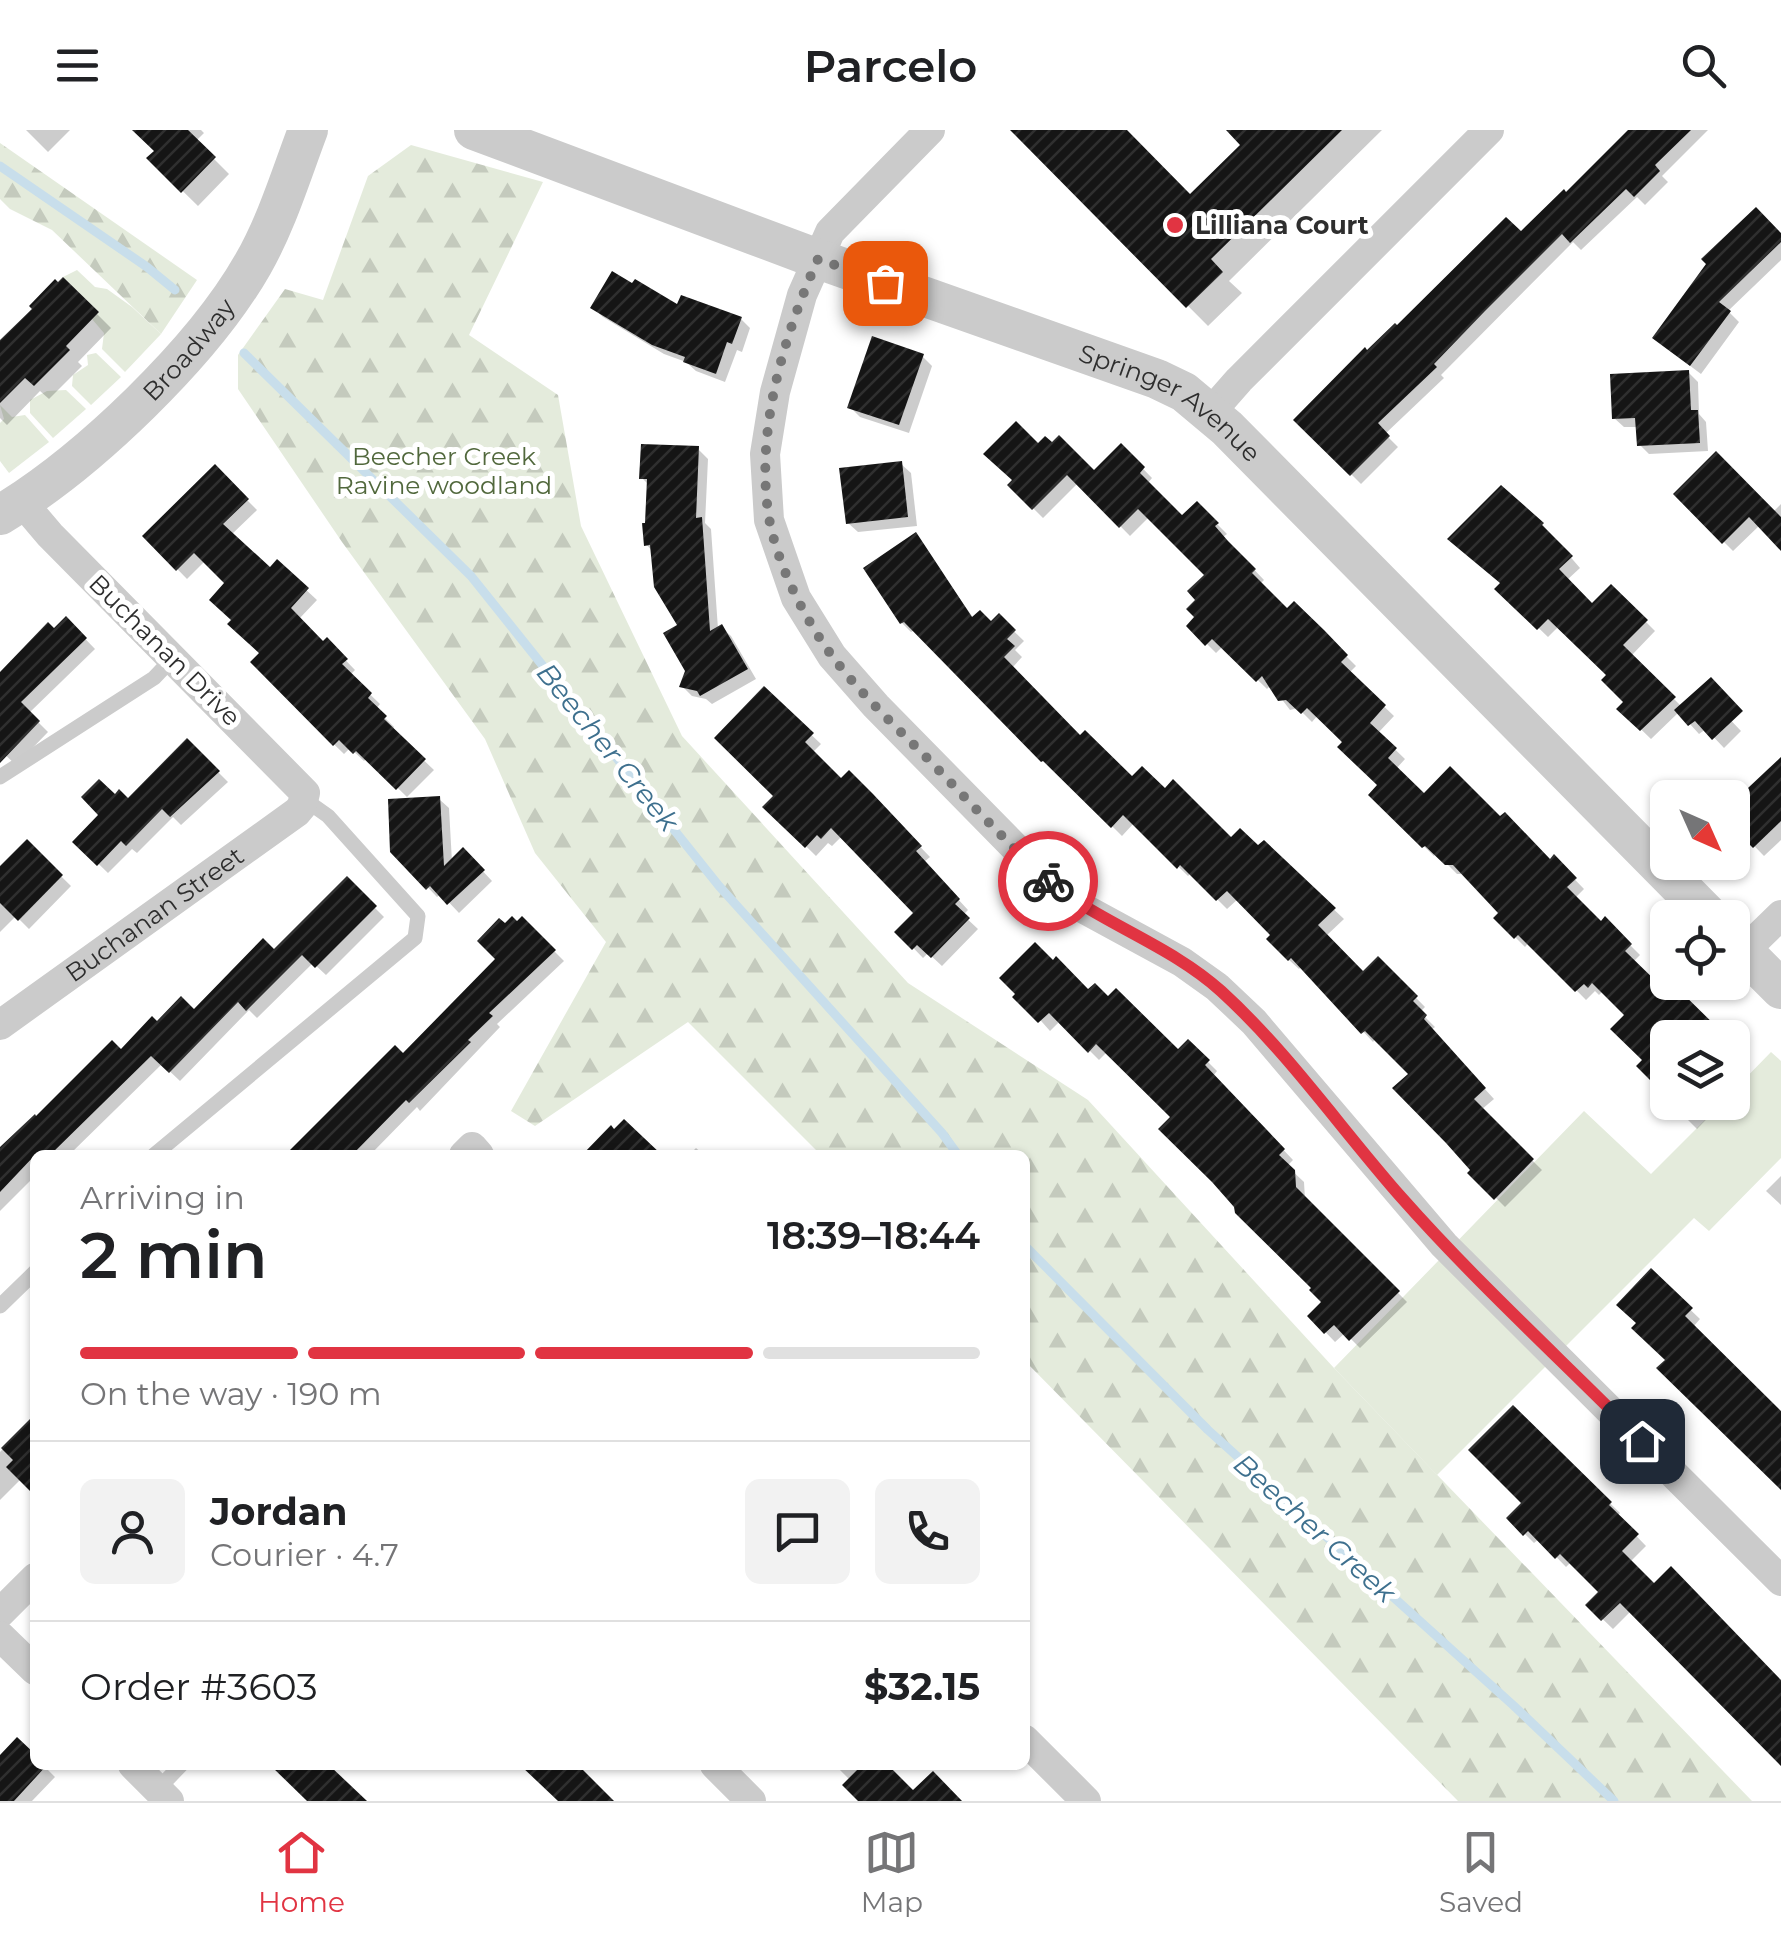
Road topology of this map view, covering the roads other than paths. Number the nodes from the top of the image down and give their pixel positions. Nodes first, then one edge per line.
1 (308, 130) edge
2 (474, 130) edge
3 (930, 130) edge
4 (1489, 130) edge
5 (818, 259) junction
6 (1210, 413) junction
7 (11, 508) edge
8 (173, 658) junction
9 (0, 777) edge
10 (304, 799) junction
11 (1693, 900) edge
12 (1781, 915) edge
13 (1750, 937) edge
14 (1750, 957) edge
15 (1781, 988) edge
16 (0, 1025) edge
17 (160, 1150) edge
18 (30, 1277) edge
19 (0, 1306) edge
20 (1781, 1581) edge
21 (30, 1583) edge
22 (0, 1613) edge
23 (0, 1636) edge
24 (30, 1665) edge
25 (1030, 1745) edge
26 (138, 1770) edge
27 (179, 1770) edge
28 (720, 1770) edge
29 (163, 1795) edge
30 (751, 1801) edge
31 (1086, 1801) edge

1 - 7 street, Broadway
2 - 5 street, Springer Avenue
3 - 5 street
4 - 6 street
5 - 6 street, Springer Avenue
5 - 20 street
6 - 11 street, Springer Avenue
7 - 8 street, Buchanan Drive
8 - 9 lane
8 - 10 street, Buchanan Drive
10 - 16 street, Buchanan Street
10 - 17 lane
12 - 13 street
14 - 15 street
18 - 19 lane
21 - 22 street
23 - 24 street
25 - 31 street
26 - 29 street
27 - 29 lane
28 - 30 street

